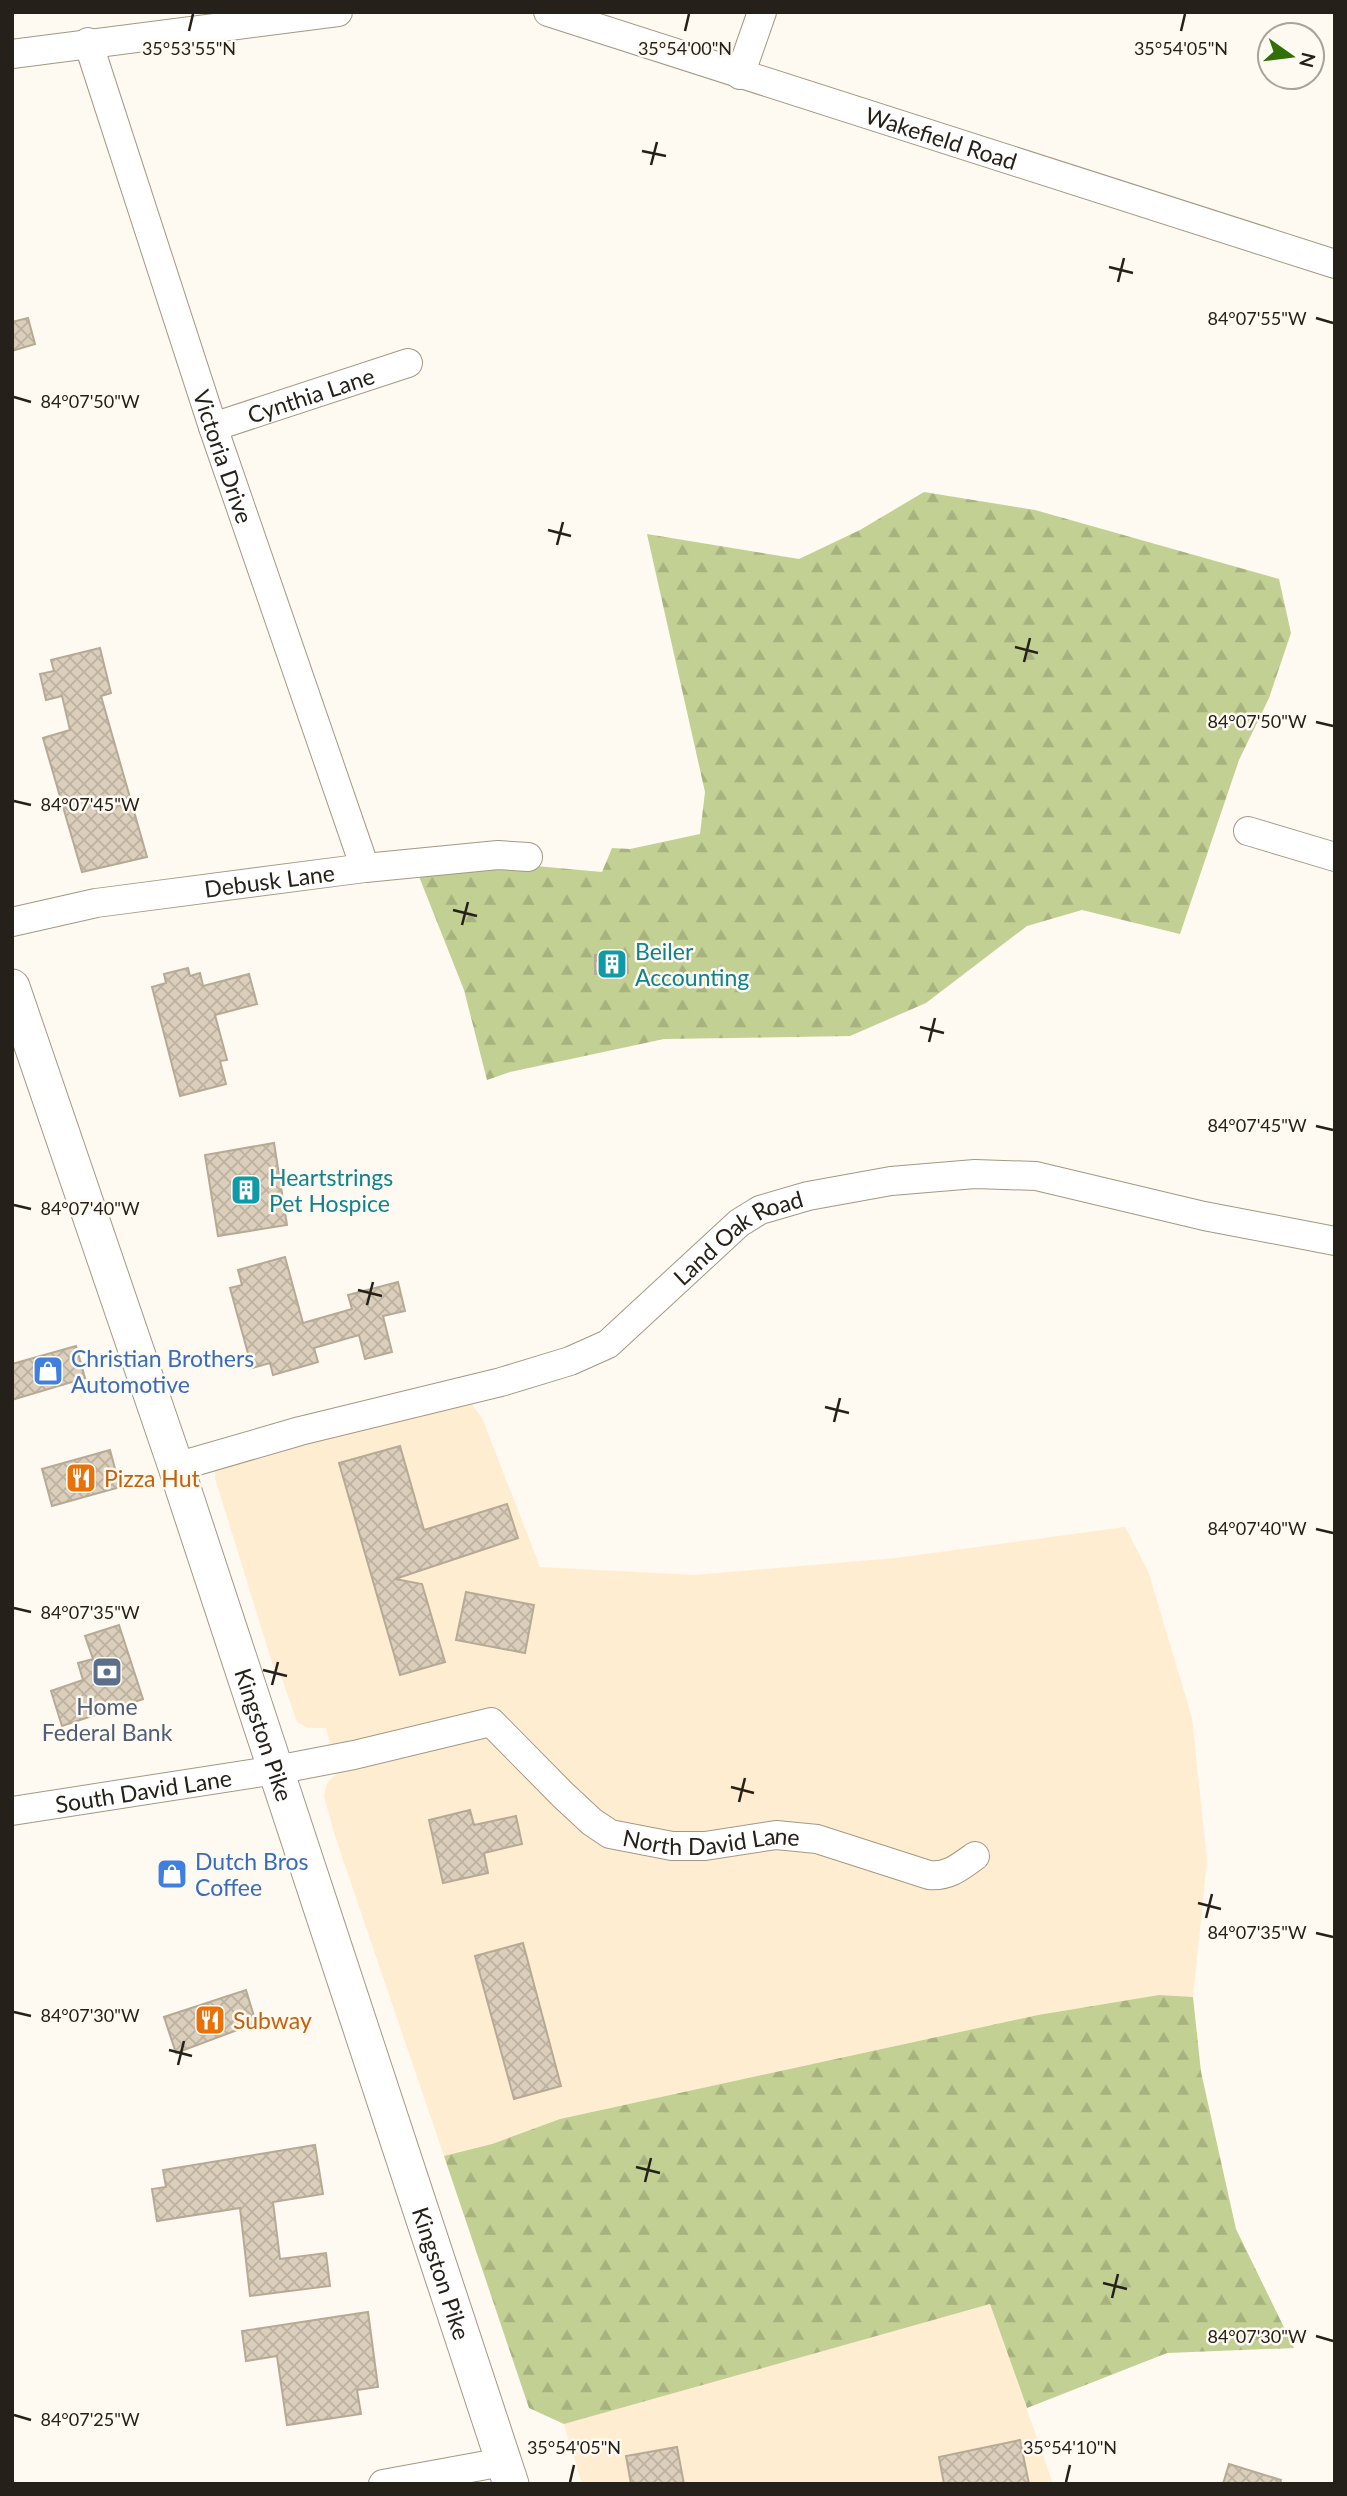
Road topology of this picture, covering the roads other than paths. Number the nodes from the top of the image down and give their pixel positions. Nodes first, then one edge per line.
1 (338, 12) edge
2 (548, 12) edge
3 (762, 12) edge
4 (258, 17) edge
5 (88, 43) junction
6 (12, 54) edge
7 (740, 75) junction
8 (1335, 264) edge
9 (408, 363) dead end
10 (213, 427) junction
11 (1248, 831) dead end
12 (528, 857) dead end
13 (1335, 857) edge
14 (365, 868) junction
15 (12, 922) edge
16 (12, 987) edge
17 (24, 1055) edge
18 (1335, 1241) edge
19 (176, 1467) junction
20 (275, 1770) junction
21 (12, 1811) edge
22 (975, 1856) dead end
23 (507, 2473) edge
24 (383, 2484) edge

1 - 4 street
2 - 7 street, Wakefield Road
3 - 7 street
4 - 5 street
5 - 6 street
5 - 10 street, Victoria Drive
7 - 8 street, Wakefield Road
9 - 10 street, Cynthia Lane
10 - 14 street, Victoria Drive
11 - 13 street
12 - 14 street, Debusk Lane
14 - 15 street, Debusk Lane
16 - 17 main road, Kingston Pike
17 - 19 main road, Kingston Pike
18 - 19 street, Land Oak Road
19 - 20 main road, Kingston Pike
20 - 21 street, South David Lane
20 - 22 street, North David Lane
20 - 23 main road, Kingston Pike
23 - 24 street

